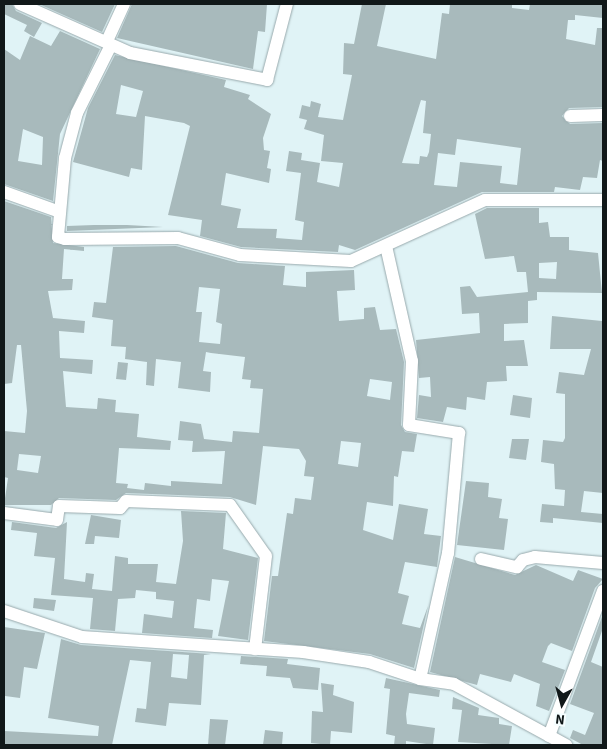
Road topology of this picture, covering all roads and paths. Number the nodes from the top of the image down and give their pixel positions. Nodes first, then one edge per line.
1 (20, 4) edge
2 (124, 4) edge
3 (287, 4) edge
4 (109, 43) junction
5 (570, 116) dead end
6 (603, 116) edge
7 (4, 192) edge
8 (603, 200) edge
9 (60, 212) junction
10 (386, 246) junction
11 (4, 513) edge
12 (481, 559) dead end
13 (603, 563) edge
14 (603, 591) edge
15 (4, 611) edge
16 (255, 649) junction
17 (420, 679) junction
18 (549, 736) junction
19 (566, 745) edge

1 - 4 street
2 - 4 street
3 - 4 street
4 - 9 street
5 - 6 street
7 - 9 street
8 - 10 street
9 - 10 street
10 - 17 street
11 - 16 street
12 - 13 street
14 - 18 street
15 - 16 street
16 - 17 street
17 - 18 street
18 - 19 street

